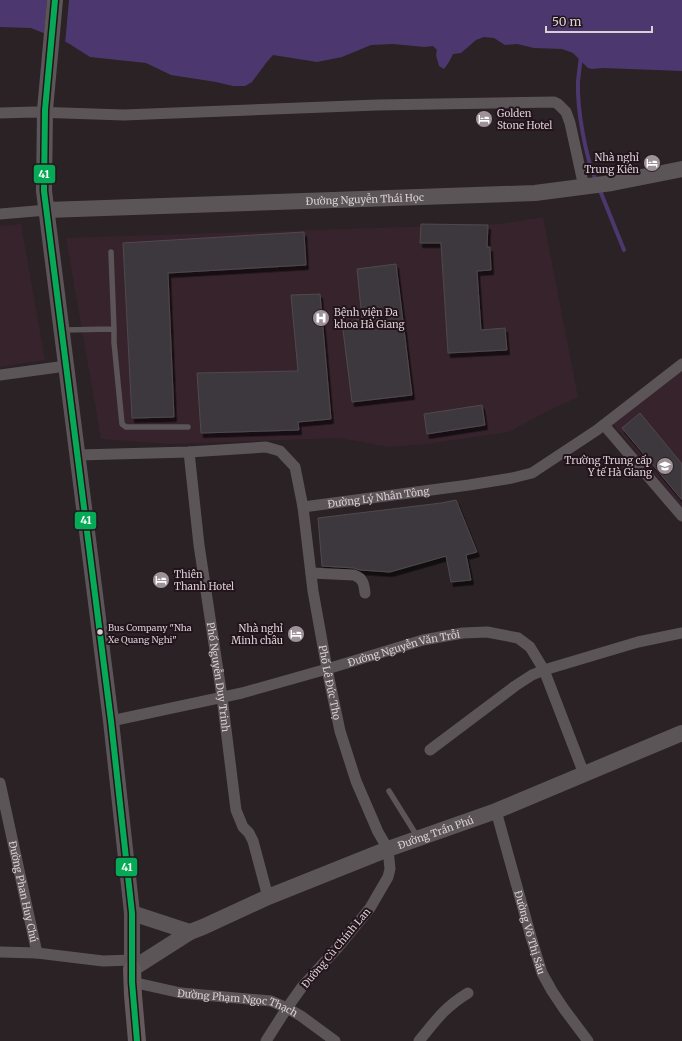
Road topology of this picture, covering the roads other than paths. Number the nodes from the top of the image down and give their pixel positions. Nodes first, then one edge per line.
1 (55, 0) edge
2 (0, 113) edge
3 (682, 169) edge
4 (586, 187) junction
5 (46, 210) junction
6 (0, 214) edge
7 (111, 252) dead end
8 (114, 329) junction
9 (61, 330) junction
10 (682, 364) edge
11 (66, 366) junction
12 (0, 375) edge
13 (604, 425) junction
14 (188, 427) dead end
15 (189, 452) junction
16 (78, 455) junction
17 (303, 507) junction
18 (682, 516) edge
19 (311, 573) junction
20 (365, 593) dead end
21 (682, 633) edge
22 (327, 670) junction
23 (544, 670) junction
24 (222, 697) junction
25 (111, 721) junction
26 (682, 733) edge
27 (430, 750) dead end
28 (584, 774) junction
29 (0, 783) edge
30 (389, 791) dead end
31 (496, 811) junction
32 (418, 838) junction
33 (388, 849) junction
34 (268, 897) junction
35 (132, 913) junction
36 (190, 932) junction
37 (0, 952) edge
38 (37, 953) junction
39 (133, 970) junction
40 (468, 993) dead end
41 (286, 1008) junction
42 (136, 1041) edge
43 (266, 1041) edge
44 (335, 1041) edge
45 (419, 1041) edge
46 (588, 1041) edge

1 - 5 main road
2 - 4 street
3 - 4 main road, Đường Nguyễn Thái Học
4 - 5 main road, Đường Nguyễn Thái Học
5 - 6 street
5 - 9 main road
7 - 8 lane
8 - 9 lane
8 - 14 lane
9 - 11 main road
10 - 13 street, Đường Lý Nhân Tông
11 - 12 street
11 - 16 main road
13 - 17 street, Đường Lý Nhân Tông
13 - 18 street
15 - 16 street
15 - 17 street
15 - 24 street, Phố Nguyễn Duy Trinh
16 - 25 main road
17 - 19 street, Phố Lê Đức Thọ
19 - 20 street
19 - 22 street, Phố Lê Đức Thọ
21 - 23 street
22 - 23 street, Đường Nguyễn Văn Trỗi
22 - 24 street, Đường Nguyễn Văn Trỗi
22 - 33 street, Phố Lê Đức Thọ
23 - 27 street
23 - 28 street, Đường Nguyễn Văn Trỗi
24 - 25 street, Đường Nguyễn Văn Trỗi
24 - 34 street, Phố Nguyễn Duy Trinh
25 - 35 main road
26 - 28 main road, Đường Trần Phú
28 - 31 main road, Đường Trần Phú
29 - 38 street, Đường Phan Huy Chú
30 - 32 lane
31 - 32 main road, Đường Trần Phú
31 - 46 street, Đường Võ Thị Sáu
32 - 33 main road, Đường Trần Phú
33 - 34 main road, Đường Trần Phú
33 - 41 street, Đường Cù Chính Lan
34 - 36 main road, Đường Trần Phú
35 - 36 main road
35 - 39 main road
36 - 39 main road, Đường Trần Phú
37 - 38 street, Đường Phạm Ngọc Thạch
38 - 39 street, Đường Phạm Ngọc Thạch
39 - 41 street, Đường Phạm Ngọc Thạch
39 - 42 main road
40 - 45 street
41 - 43 street, Đường Cù Chính Lan
41 - 44 street, Đường Phạm Ngọc Thạch

